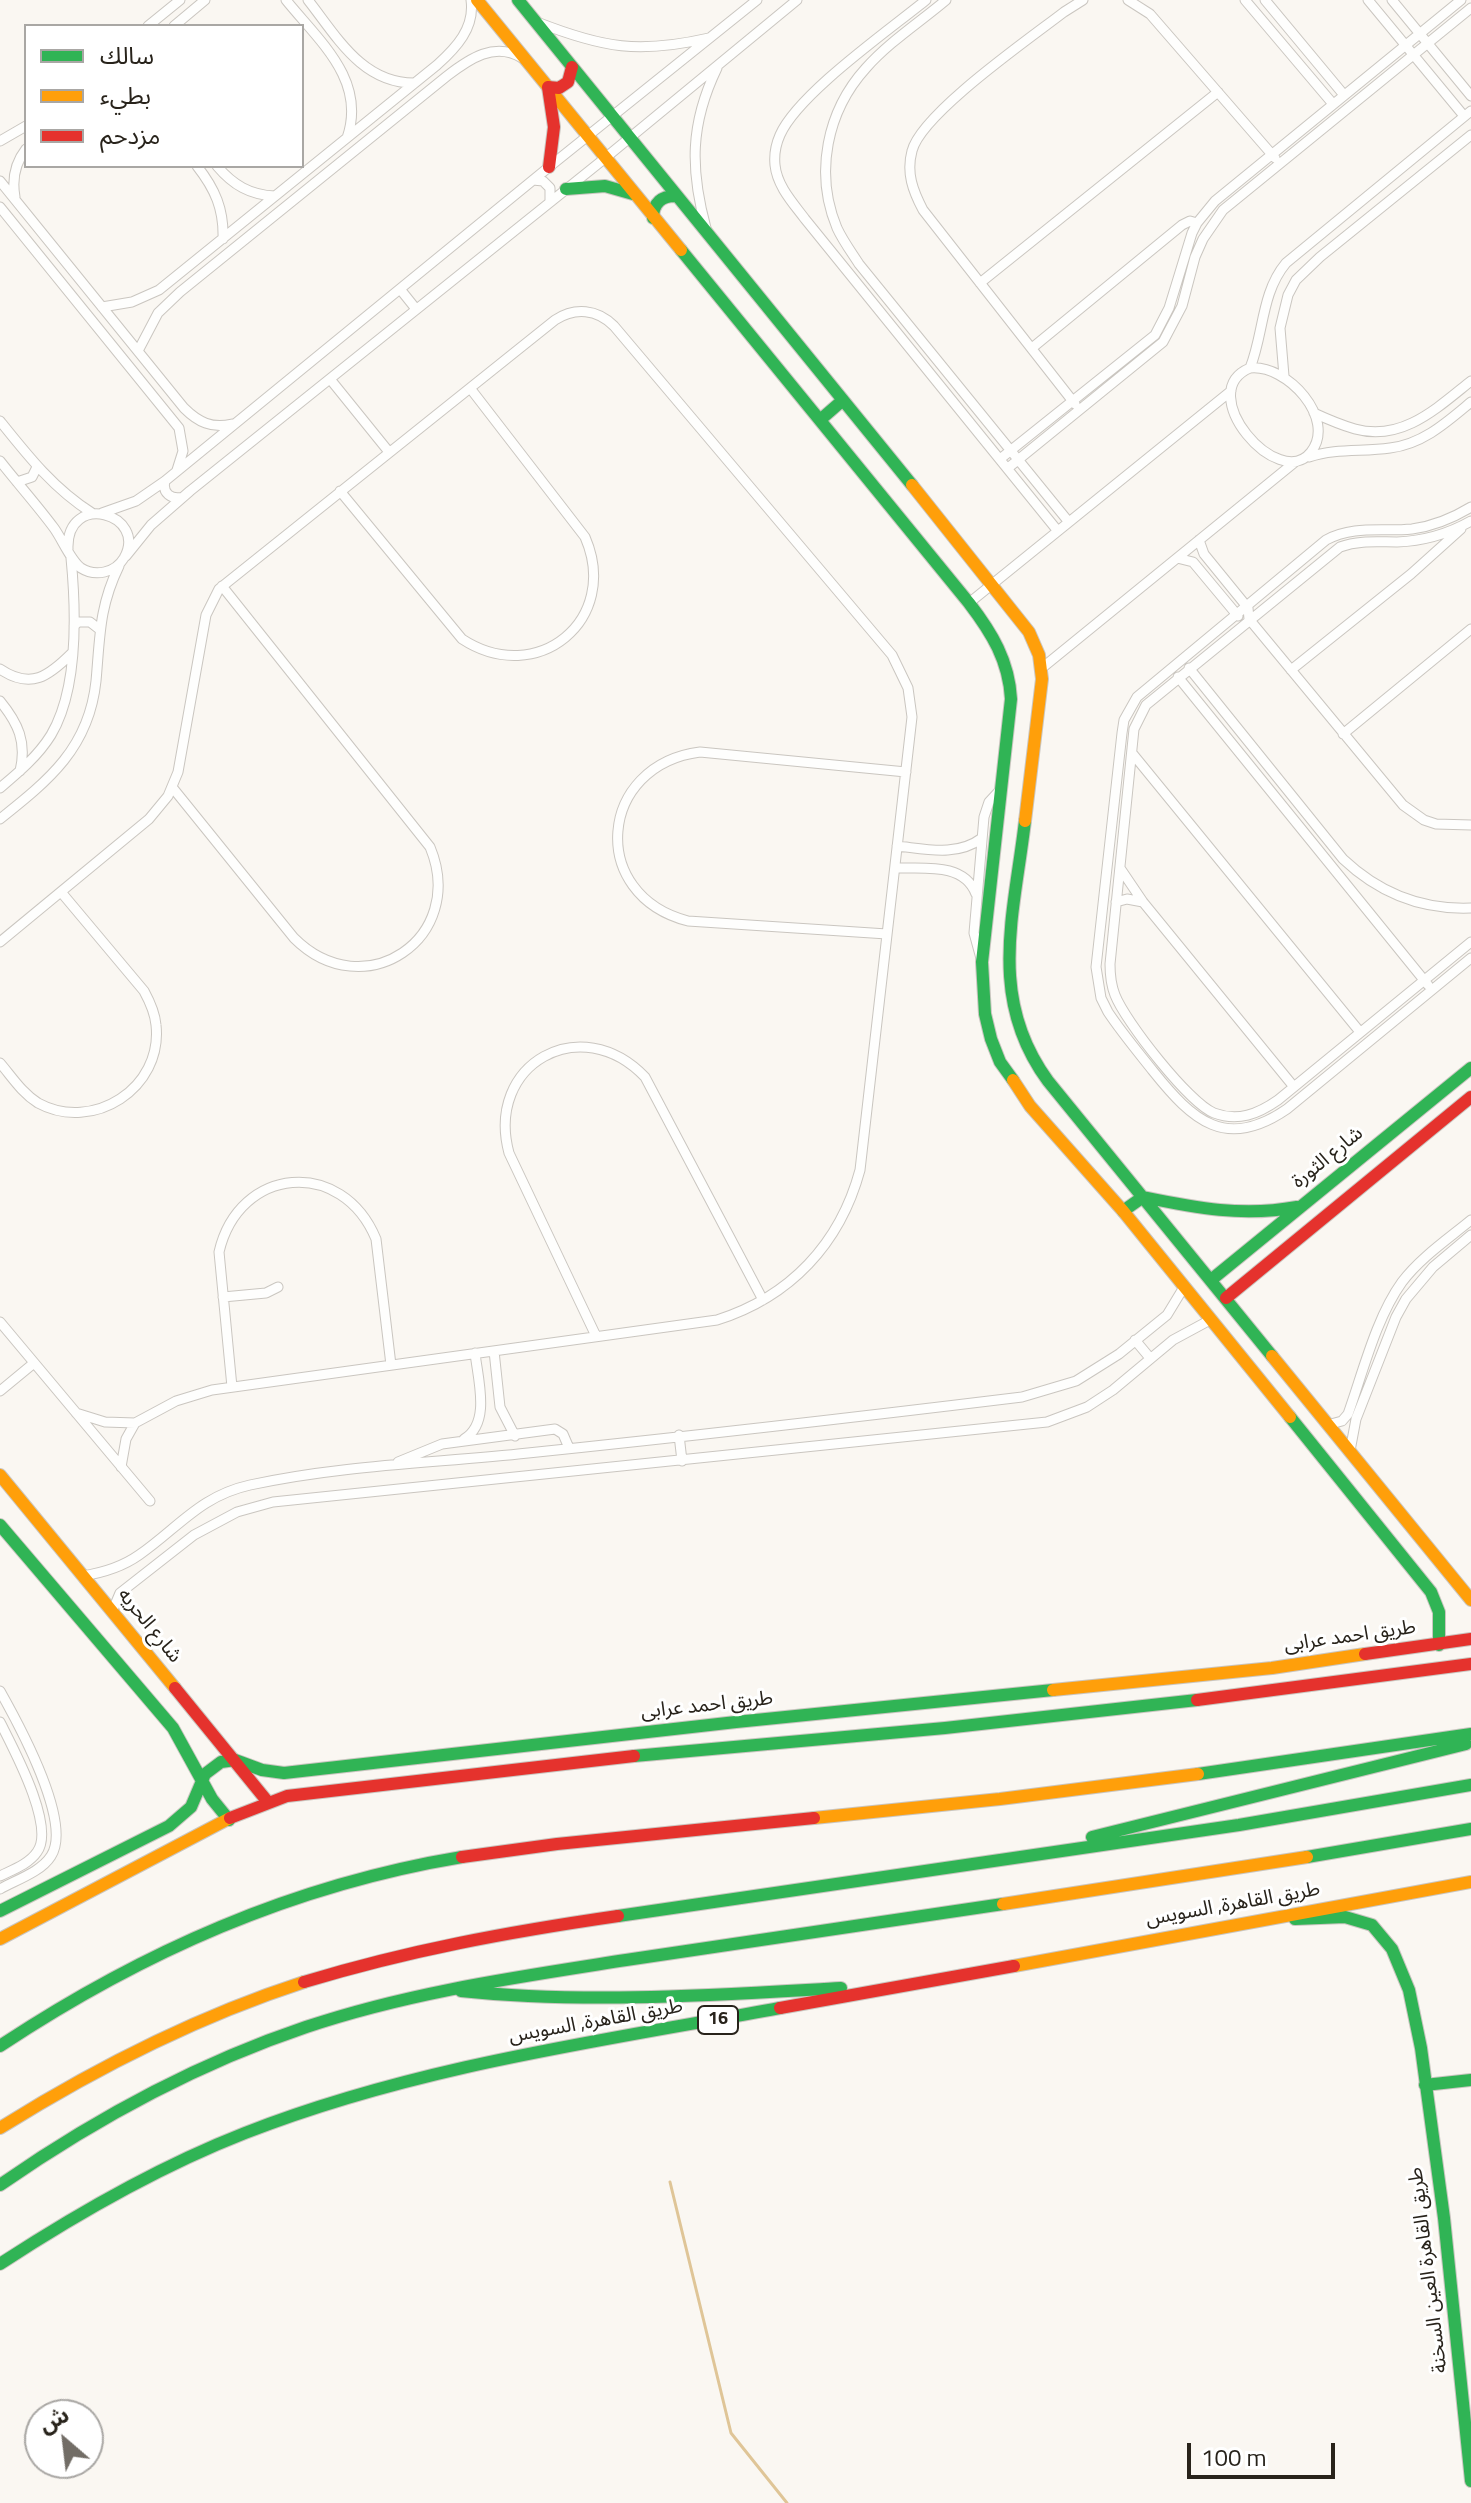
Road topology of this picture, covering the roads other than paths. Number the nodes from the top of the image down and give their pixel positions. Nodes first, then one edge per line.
1 (180, 0) edge
2 (205, 0) edge
3 (286, 0) edge
4 (308, 0) edge
5 (471, 0) edge
6 (477, 0) edge
7 (518, 0) edge
8 (757, 0) edge
9 (797, 0) edge
10 (926, 0) edge
11 (1083, 0) edge
12 (1128, 0) edge
13 (1245, 0) edge
14 (1265, 0) edge
15 (1368, 0) edge
16 (1392, 0) edge
17 (1461, 0) edge
18 (944, 1) edge
19 (1471, 8) edge
20 (535, 22) junction
21 (150, 24) edge
22 (176, 24) edge
23 (1420, 33) junction
24 (712, 37) junction
25 (1427, 43) junction
26 (1405, 45) junction
27 (1413, 55) junction
28 (353, 57) junction
29 (524, 60) junction
30 (719, 64) junction
31 (437, 65) junction
32 (340, 67) junction
33 (572, 67) junction
34 (845, 67) junction
35 (447, 76) junction
36 (856, 80) junction
37 (414, 83) junction
38 (548, 87) junction
39 (1218, 92) junction
40 (1344, 95) junction
41 (1471, 96) edge
42 (1333, 104) junction
43 (1468, 114) edge
44 (612, 116) junction
45 (23, 129) edge
46 (1471, 135) edge
47 (587, 137) junction
48 (347, 138) junction
49 (630, 138) junction
50 (0, 141) edge
51 (24, 150) edge
52 (1271, 154) junction
53 (604, 159) junction
54 (1279, 163) junction
55 (549, 167) junction
56 (199, 168) edge
57 (219, 168) edge
58 (208, 180) junction
59 (533, 180) junction
60 (0, 181) edge
61 (1381, 184) junction
62 (566, 189) junction
63 (633, 194) junction
64 (275, 196) junction
65 (677, 196) junction
66 (1392, 198) junction
67 (16, 201) junction
68 (550, 201) junction
69 (0, 207) edge
70 (653, 218) junction
71 (1197, 223) junction
72 (706, 232) junction
73 (223, 239) junction
74 (170, 281) junction
75 (980, 283) junction
76 (400, 289) junction
77 (180, 292) junction
78 (102, 307) junction
79 (416, 309) junction
80 (1032, 348) junction
81 (138, 351) junction
82 (1250, 368) junction
83 (1284, 376) junction
84 (330, 379) junction
85 (1471, 381) edge
86 (470, 388) junction
87 (1231, 391) junction
88 (178, 400) junction
89 (843, 400) junction
90 (1073, 401) junction
91 (1471, 402) edge
92 (165, 409) junction
93 (1080, 410) junction
94 (1314, 413) junction
95 (1427, 416) junction
96 (820, 420) junction
97 (0, 421) edge
98 (236, 424) junction
99 (1438, 429) junction
100 (1010, 451) junction
101 (389, 452) junction
102 (1306, 458) junction
103 (1000, 459) junction
104 (1018, 460) junction
105 (0, 461) edge
106 (1295, 462) junction
107 (37, 467) junction
108 (1008, 468) junction
109 (175, 473) junction
110 (165, 481) junction
111 (17, 482) junction
112 (340, 491) junction
113 (183, 497) junction
114 (1471, 507) edge
115 (97, 513) junction
116 (1068, 521) junction
117 (1469, 522) edge
118 (1057, 530) junction
119 (1199, 540) junction
120 (70, 553) junction
121 (1177, 558) junction
122 (123, 560) junction
123 (991, 583) junction
124 (222, 586) junction
125 (969, 603) junction
126 (1246, 605) junction
127 (1236, 614) junction
128 (1249, 619) junction
129 (74, 626) junction
130 (99, 629) junction
131 (1471, 629) edge
132 (72, 653) junction
133 (1042, 668) junction
134 (1189, 668) junction
135 (1, 670) edge
136 (1291, 670) junction
137 (1178, 677) junction
138 (1137, 697) junction
139 (0, 701) edge
140 (1146, 705) junction
141 (1343, 734) junction
142 (1132, 753) junction
143 (20, 771) junction
144 (906, 772) junction
145 (172, 787) junction
146 (0, 788) edge
147 (1001, 789) junction
148 (0, 819) edge
149 (997, 825) junction
150 (1023, 825) junction
151 (1471, 825) edge
152 (1111, 826) junction
153 (1124, 826) junction
154 (982, 838) junction
155 (1109, 842) junction
156 (1122, 843) junction
157 (897, 846) junction
158 (953, 851) junction
159 (1343, 859) junction
160 (895, 868) junction
161 (1120, 868) junction
162 (1332, 868) junction
163 (951, 870) junction
164 (61, 892) junction
165 (977, 895) junction
166 (1116, 902) junction
167 (1143, 902) junction
168 (1471, 908) edge
169 (887, 934) junction
170 (0, 942) edge
171 (1471, 942) edge
172 (1471, 958) edge
173 (982, 962) junction
174 (1424, 980) junction
175 (1432, 990) junction
176 (1360, 1032) junction
177 (0, 1063) edge
178 (1471, 1069) edge
179 (1294, 1087) junction
180 (1471, 1097) edge
181 (1143, 1197) junction
182 (1301, 1206) junction
183 (1123, 1211) junction
184 (1471, 1220) edge
185 (1471, 1235) edge
186 (1211, 1280) junction
187 (278, 1287) dead end
188 (1184, 1287) junction
189 (223, 1297) junction
190 (1226, 1298) junction
191 (763, 1300) junction
192 (1210, 1320) junction
193 (0, 1322) edge
194 (596, 1336) junction
195 (1135, 1340) junction
196 (494, 1351) junction
197 (475, 1353) junction
198 (1150, 1358) junction
199 (34, 1363) junction
200 (391, 1365) junction
201 (232, 1387) junction
202 (0, 1391) edge
203 (500, 1407) junction
204 (480, 1410) junction
205 (76, 1413) junction
206 (135, 1423) junction
207 (1327, 1425) junction
208 (679, 1435) junction
209 (515, 1436) junction
210 (461, 1440) junction
211 (569, 1448) junction
212 (1350, 1451) junction
213 (682, 1461) junction
214 (387, 1465) junction
215 (121, 1467) junction
216 (0, 1475) edge
217 (276, 1481) junction
218 (150, 1501) dead end
219 (286, 1501) junction
220 (0, 1525) edge
221 (1419, 1539) junction
222 (1401, 1554) junction
223 (82, 1576) junction
224 (1471, 1600) edge
225 (112, 1612) junction
226 (1471, 1639) edge
227 (1439, 1645) junction
228 (1471, 1664) edge
229 (1216, 1673) junction
230 (0, 1691) edge
231 (1218, 1697) junction
232 (193, 1712) junction
233 (0, 1722) edge
234 (173, 1728) junction
235 (1471, 1734) edge
236 (1471, 1743) edge
237 (235, 1760) junction
238 (202, 1781) junction
239 (1471, 1785) edge
240 (267, 1801) junction
241 (50, 1803) junction
242 (37, 1808) junction
243 (229, 1820) junction
244 (169, 1826) junction
245 (1471, 1829) edge
246 (178, 1845) junction
247 (39, 1850) junction
248 (53, 1853) junction
249 (1028, 1854) junction
250 (18, 1872) junction
251 (0, 1876) edge
252 (1471, 1882) edge
253 (0, 1889) edge
254 (0, 1911) edge
255 (1276, 1917) junction
256 (0, 1939) edge
257 (919, 1982) junction
258 (448, 1989) junction
259 (0, 2046) edge
260 (1471, 2080) edge
261 (1425, 2085) junction
262 (0, 2128) edge
263 (0, 2185) edge
264 (0, 2264) edge
265 (1462, 2372) junction
266 (1471, 2418) edge
267 (1471, 2481) edge

1 - 21 street
2 - 22 street
3 - 32 street
4 - 28 street
5 - 31 street
6 - 29 main road
7 - 20 main road
8 - 24 street
9 - 30 street
10 - 34 street
11 - 75 street
12 - 39 street
13 - 42 street
14 - 40 street
15 - 26 street
16 - 23 street
17 - 23 street
18 - 36 street
19 - 25 street
20 - 24 street
20 - 33 main road
23 - 25 street
23 - 26 street
24 - 44 street
25 - 27 street
25 - 41 street
26 - 27 street
26 - 40 street
27 - 43 street
27 - 54 street
28 - 32 street
28 - 37 street
29 - 35 street
29 - 38 main road
30 - 49 street
30 - 72 street
31 - 35 street
31 - 37 street
32 - 48 street
33 - 38 main road
33 - 44 main road
34 - 36 street
34 - 103 street
35 - 77 street
36 - 100 street
37 - 48 street
38 - 47 main road
38 - 55 main road
39 - 52 street
39 - 75 street
40 - 42 street
42 - 52 street
43 - 61 street
44 - 47 street
44 - 49 main road
45 - 50 street
46 - 66 street
47 - 53 main road
47 - 55 street
48 - 64 street
49 - 53 street
49 - 65 main road
51 - 67 street
52 - 54 street
52 - 71 street
53 - 62 street
53 - 63 main road
54 - 93 street
55 - 59 street
56 - 58 street
57 - 58 street
57 - 64 street
58 - 73 street
59 - 68 street
59 - 76 street
60 - 67 street
61 - 66 street
61 - 82 street
62 - 63 main road
62 - 68 street
63 - 70 main road
64 - 73 street
65 - 70 main road
65 - 72 main road
66 - 83 street
67 - 78 street
68 - 79 street
69 - 92 street
70 - 96 main road
71 - 80 street
71 - 90 street
72 - 89 main road
73 - 74 street
74 - 77 street
74 - 78 street
75 - 80 street
76 - 79 street
76 - 98 street
77 - 81 street
78 - 81 street
79 - 84 street
80 - 90 street
81 - 88 street
82 - 83 street
82 - 87 street
83 - 94 street
84 - 101 street
84 - 113 street
85 - 95 street
86 - 101 street
86 - 112 street
86 - 144 street
87 - 106 street
87 - 116 street
88 - 92 street
88 - 98 street
89 - 96 main road
89 - 123 main road
90 - 93 street
90 - 100 street
91 - 99 street
92 - 109 street
93 - 104 street
94 - 95 street
94 - 102 street
95 - 99 street
96 - 125 main road
97 - 107 street
98 - 109 street
99 - 102 street
100 - 103 street
100 - 104 street
101 - 112 street
102 - 106 street
103 - 108 street
104 - 108 street
104 - 116 street
105 - 111 street
106 - 119 street
107 - 111 street
107 - 115 street
108 - 118 street
109 - 110 street
110 - 113 street
110 - 115 street
111 - 120 street
112 - 124 street
113 - 122 street
114 - 126 street
115 - 120 street
115 - 122 street
116 - 118 street
117 - 128 street
117 - 136 street
118 - 123 street
119 - 121 street
119 - 126 street
120 - 122 street
120 - 129 street
121 - 127 street
121 - 133 street
122 - 130 street
123 - 125 street
123 - 133 main road
124 - 145 street
124 - 145 street
125 - 147 main road
126 - 127 street
126 - 128 street
127 - 128 street
127 - 138 street
128 - 134 street
128 - 136 street
129 - 130 street
129 - 132 street
130 - 148 street
131 - 141 street
132 - 135 street
132 - 143 street
133 - 150 main road
134 - 137 street
134 - 159 street
136 - 141 street
137 - 140 street
137 - 162 street
138 - 140 street
138 - 152 street
139 - 143 street
140 - 142 street
141 - 151 street
142 - 153 street
142 - 176 street
143 - 146 street
144 - 157 street
144 - 169 street
145 - 164 street
147 - 149 main road
147 - 154 street
149 - 150 main road
149 - 173 main road
150 - 181 main road
152 - 153 street
152 - 155 street
153 - 156 street
154 - 158 street
154 - 165 street
155 - 156 street
155 - 175 street
156 - 161 street
157 - 158 street
157 - 160 street
158 - 163 street
159 - 162 street
159 - 168 street
160 - 163 street
160 - 169 street
161 - 166 street
161 - 167 street
162 - 174 street
163 - 165 street
164 - 170 street
164 - 177 street
165 - 173 street
166 - 167 street
166 - 179 street
167 - 179 street
169 - 191 street
171 - 174 street
172 - 175 street
173 - 183 main road
174 - 175 street
174 - 176 street
176 - 179 street
178 - 182 main road, شارع الثورة
180 - 190 main road
181 - 182 main road
181 - 183 main road
181 - 186 main road
182 - 186 main road, شارع الثورة
183 - 188 main road
184 - 207 street
185 - 212 street
186 - 190 main road
187 - 189 street
188 - 192 main road
188 - 195 street
189 - 200 street
189 - 201 street
190 - 207 main road
191 - 194 street
191 - 194 street
192 - 198 street
192 - 222 main road
193 - 199 street
194 - 196 street
195 - 198 street
195 - 208 street
196 - 197 street
196 - 203 street
197 - 200 street
197 - 204 street
198 - 213 street
199 - 202 street
199 - 205 street
200 - 201 street
201 - 206 street
203 - 204 street
203 - 209 street
204 - 210 street
205 - 206 street
205 - 215 street
206 - 215 street
207 - 212 main road
208 - 211 street
208 - 213 street
209 - 210 street
209 - 211 street
210 - 214 street
211 - 214 street
212 - 221 main road
213 - 219 street
214 - 217 street
215 - 218 street
216 - 223 main road, شارع الحريه
217 - 219 street
217 - 223 street
219 - 225 street
220 - 234 main road
221 - 222 main road
221 - 224 main road
222 - 227 main road
223 - 225 main road, شارع الحريه
225 - 232 main road, شارع الحريه
226 - 227 main road, طريق احمد عرابى
227 - 229 main road, طريق احمد عرابى
228 - 231 main road, طريق احمد عرابى
229 - 231 main road
229 - 237 main road, طريق احمد عرابى
230 - 241 street
231 - 240 main road, طريق احمد عرابى
232 - 234 main road
232 - 237 main road, شارع الحريه
233 - 242 street
234 - 238 main road
235 - 259 main road
236 - 249 main road
237 - 238 main road
237 - 240 main road, شارع الحريه
238 - 243 main road
238 - 244 main road
239 - 249 main road
240 - 243 main road, طريق احمد عرابى
241 - 242 street
241 - 248 street
242 - 247 street
243 - 246 main road, طريق احمد عرابى
244 - 246 main road
244 - 254 main road
245 - 258 main road, طريق القاهرة, السويس
246 - 256 main road, طريق احمد عرابى
247 - 248 street
247 - 250 street
248 - 250 street
249 - 262 main road
250 - 251 street
250 - 253 street
252 - 255 main road, طريق القاهرة, السويس / 16
255 - 257 main road, طريق القاهرة, السويس / 16
255 - 261 main road, طريق القاهرة العين السخنة
257 - 258 main road
257 - 264 main road, طريق القاهرة, السويس / 16
258 - 263 main road, طريق القاهرة, السويس
260 - 261 main road
261 - 265 main road, طريق القاهرة العين السخنة
265 - 266 main road
265 - 267 main road, طريق القاهرة العين السخنة

